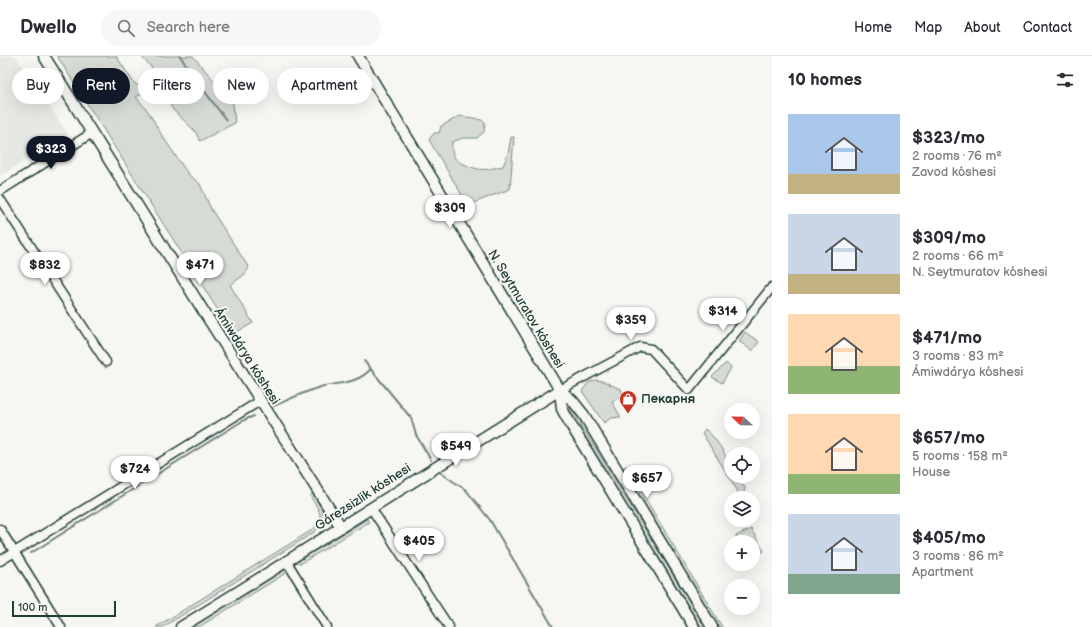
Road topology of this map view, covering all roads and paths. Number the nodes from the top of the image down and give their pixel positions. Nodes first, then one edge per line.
1 (44, 56) edge
2 (358, 56) edge
3 (92, 133) junction
4 (0, 191) edge
5 (0, 198) edge
6 (772, 287) edge
7 (106, 362) dead end
8 (560, 390) junction
9 (260, 402) junction
10 (371, 508) junction
11 (341, 527) junction
12 (0, 529) edge
13 (15, 551) junction
14 (0, 561) edge
15 (287, 562) junction
16 (61, 627) edge
17 (181, 627) edge
18 (327, 627) edge
19 (449, 627) edge
20 (694, 627) edge
21 (712, 627) edge

1 - 3 street, Ámiwdárya kóshesi
2 - 8 street, N. Seytmuratov kóshesi
3 - 4 street
3 - 9 street, Ámiwdárya kóshesi
5 - 7 street
6 - 8 street
8 - 10 street, Gárezsizlik kóshesi
8 - 20 street
8 - 21 street
9 - 11 street, Ámiwdárya kóshesi
9 - 13 street
10 - 11 street, Gárezsizlik kóshesi
10 - 19 street
11 - 15 street, Gárezsizlik kóshesi
12 - 13 street
13 - 14 street
13 - 16 street
15 - 17 street, Gárezsizlik kóshesi
15 - 18 street

